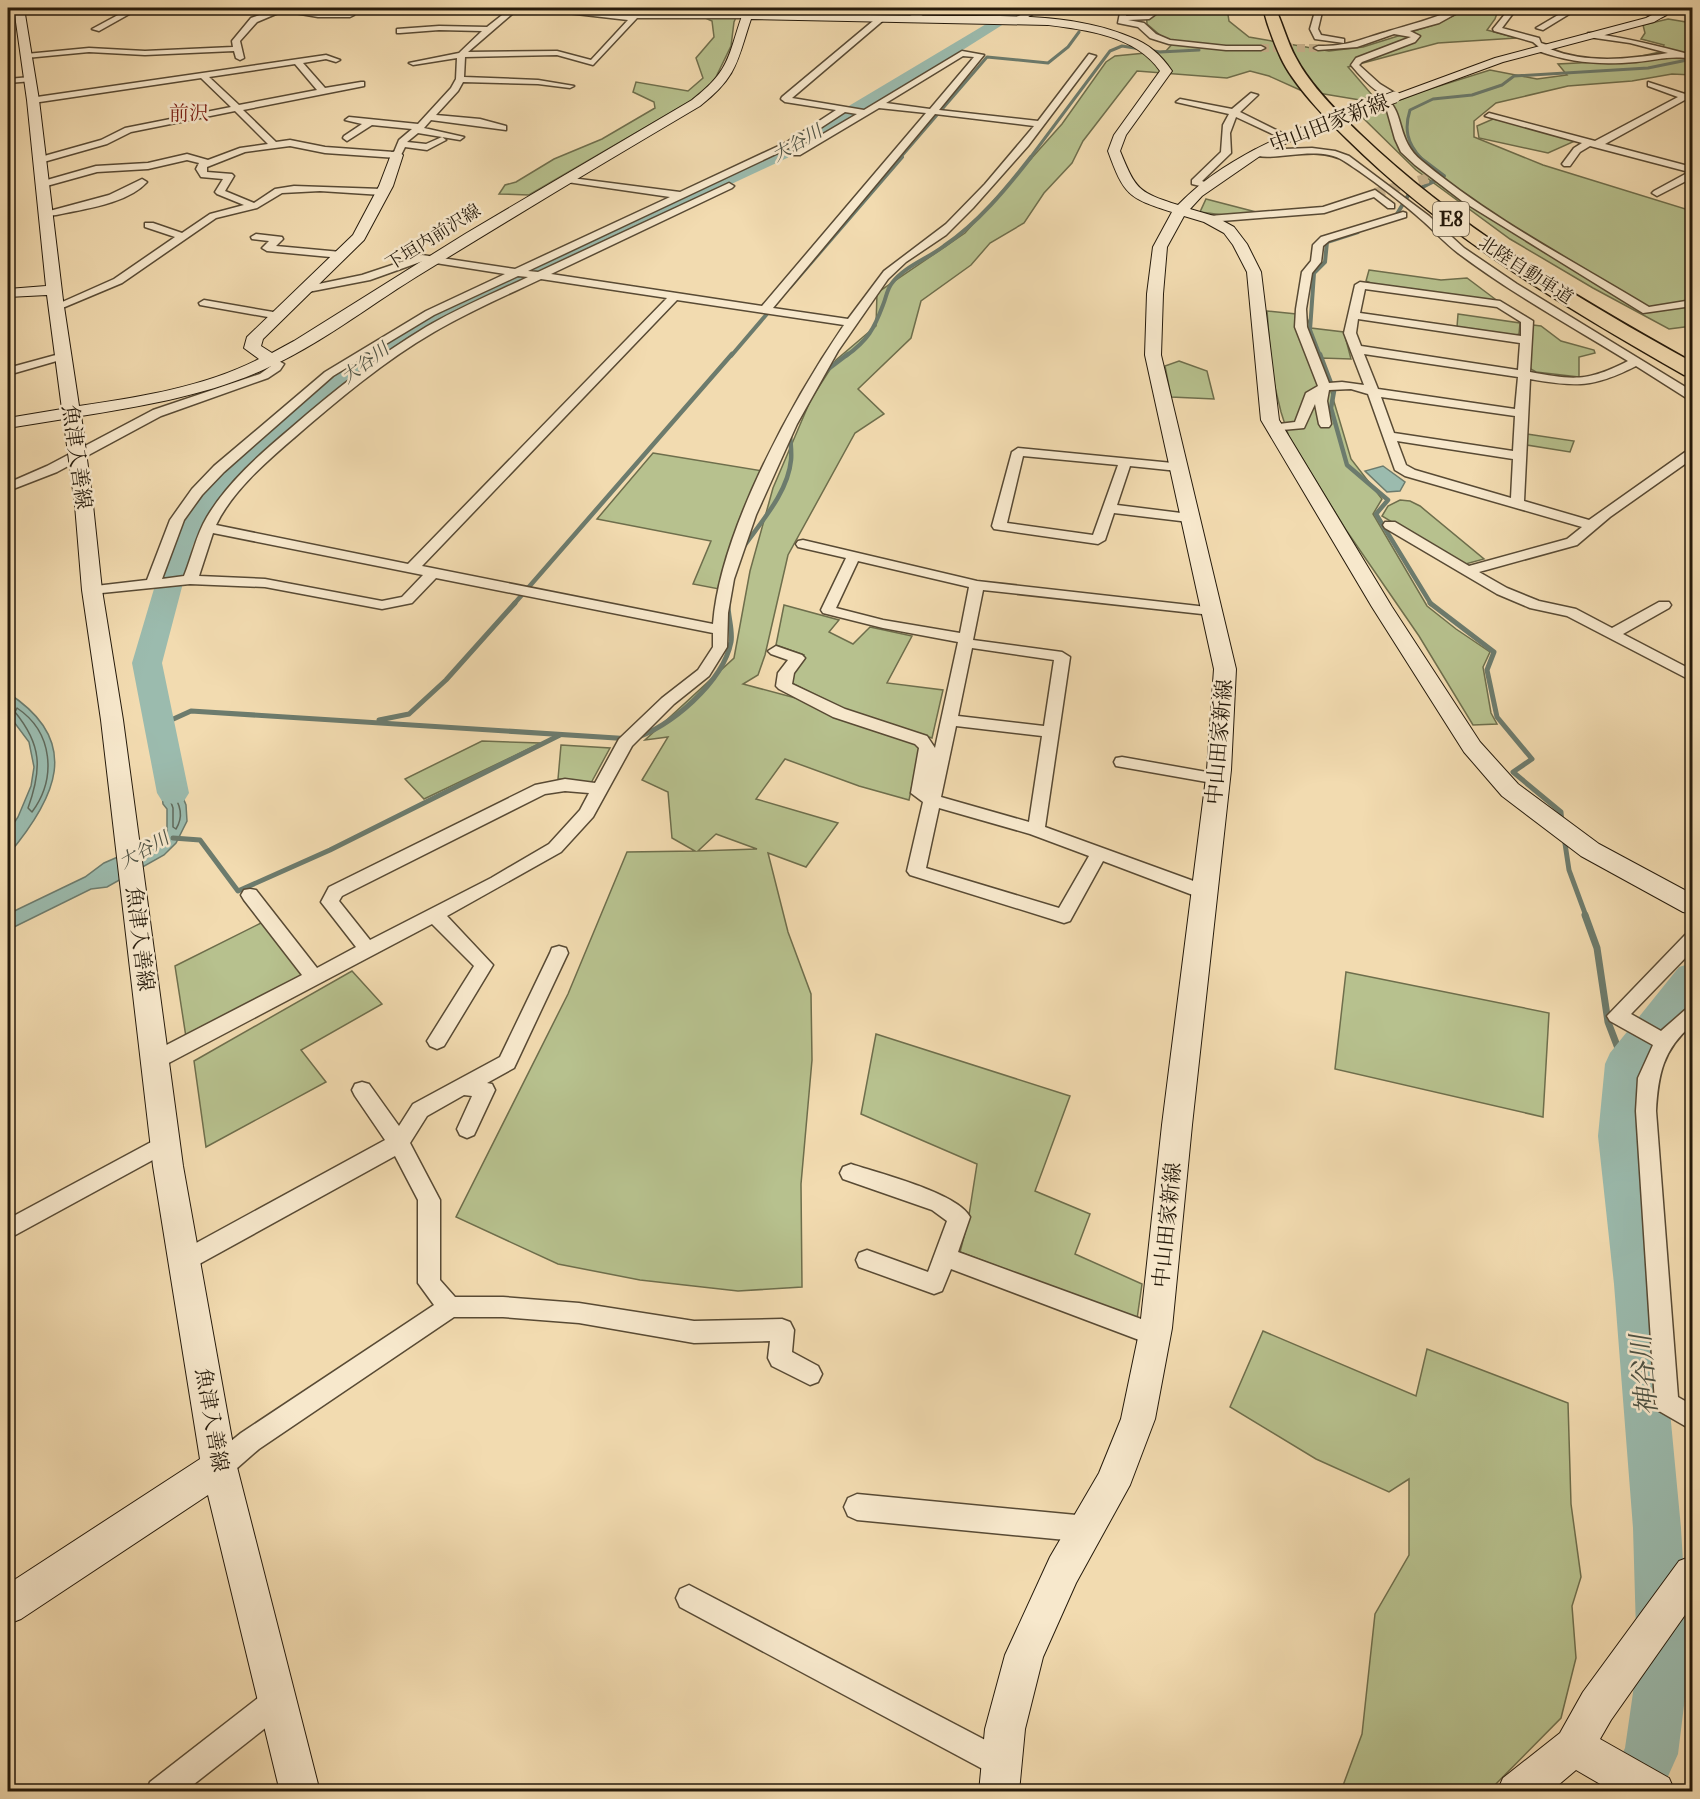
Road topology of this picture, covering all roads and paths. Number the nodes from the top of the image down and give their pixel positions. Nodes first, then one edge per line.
1 (19, 8) edge
2 (136, 8) edge
3 (284, 8) edge
4 (515, 8) edge
5 (541, 8) edge
6 (842, 8) edge
7 (929, 8) edge
8 (1037, 8) edge
9 (1054, 8) edge
10 (1079, 8) edge
11 (1161, 8) edge
12 (1269, 8) edge
13 (1282, 8) edge
14 (1319, 8) edge
15 (1462, 8) edge
16 (1513, 8) edge
17 (1575, 8) edge
18 (1622, 8) edge
19 (1673, 8) edge
20 (748, 12) edge
21 (816, 12) edge
22 (591, 13) junction
23 (1123, 14) edge
24 (350, 15) dead end
25 (1662, 15) junction
26 (882, 18) junction
27 (911, 18) junction
28 (1018, 20) junction
29 (488, 28) junction
30 (1540, 28) dead end
31 (96, 29) dead end
32 (400, 31) dead end
33 (1100, 31) junction
34 (1400, 31) junction
35 (1591, 35) junction
36 (1367, 42) junction
37 (8, 44) edge
38 (1261, 48) tunnel mouth
39 (1318, 48) tunnel mouth
40 (1544, 48) junction
41 (237, 49) junction
42 (25, 50) junction
43 (1680, 53) junction
44 (285, 55) dead end
45 (462, 55) junction
46 (1092, 56) dead end
47 (1692, 57) edge
48 (336, 60) dead end
49 (298, 62) junction
50 (242, 63) junction
51 (413, 63) dead end
52 (203, 75) junction
53 (30, 78) junction
54 (460, 79) junction
55 (8, 81) edge
56 (361, 84) dead end
57 (1651, 84) dead end
58 (570, 86) dead end
59 (324, 91) junction
60 (1689, 92) edge
61 (1254, 94) dead end
62 (1389, 99) junction
63 (33, 100) junction
64 (1180, 102) dead end
65 (878, 105) junction
66 (237, 109) junction
67 (844, 109) junction
68 (934, 111) junction
69 (865, 112) junction
70 (1233, 112) junction
71 (1489, 116) dead end
72 (429, 117) junction
73 (349, 120) dead end
74 (370, 122) junction
75 (1040, 124) junction
76 (419, 128) junction
77 (503, 128) dead end
78 (460, 137) dead end
79 (1286, 137) junction
80 (347, 138) dead end
81 (442, 141) dead end
82 (1592, 144) junction
83 (274, 145) junction
84 (399, 150) junction
85 (1255, 153) junction
86 (785, 159) dead end
87 (40, 160) junction
88 (208, 163) junction
89 (1568, 164) dead end
90 (1692, 172) edge
91 (567, 179) junction
92 (142, 182) dead end
93 (736, 183) dead end
94 (43, 184) junction
95 (1208, 185) junction
96 (382, 192) junction
97 (1657, 193) dead end
98 (680, 195) junction
99 (254, 206) junction
100 (1179, 212) junction
101 (47, 213) junction
102 (1420, 214) junction
103 (1403, 215) junction
104 (1209, 219) junction
105 (149, 225) dead end
106 (184, 237) junction
107 (256, 237) dead end
108 (341, 255) junction
109 (435, 260) junction
110 (1364, 272) dead end
111 (516, 273) junction
112 (539, 276) junction
113 (1360, 285) junction
114 (308, 289) junction
115 (54, 290) junction
116 (8, 293) edge
117 (675, 296) junction
118 (204, 303) dead end
119 (1692, 303) edge
120 (56, 307) junction
121 (765, 310) junction
122 (1354, 315) junction
123 (279, 316) junction
124 (851, 322) junction
125 (1525, 340) junction
126 (1355, 349) junction
127 (63, 356) junction
128 (1692, 357) edge
129 (270, 359) junction
130 (1636, 362) junction
131 (1692, 370) edge
132 (8, 372) edge
133 (1524, 374) junction
134 (1323, 386) junction
135 (1373, 392) junction
136 (1692, 396) edge
137 (1521, 414) junction
138 (74, 421) junction
139 (8, 423) edge
140 (1325, 424) dead end
141 (1275, 428) junction
142 (1389, 436) junction
143 (1692, 453) edge
144 (1520, 456) junction
145 (1125, 463) junction
146 (1178, 467) junction
147 (8, 486) edge
148 (1518, 503) junction
149 (1109, 508) junction
150 (1189, 518) junction
151 (1390, 525) dead end
152 (1591, 525) junction
153 (209, 528) junction
154 (803, 544) dead end
155 (854, 556) junction
156 (412, 568) junction
157 (1467, 571) junction
158 (434, 572) junction
159 (190, 580) junction
160 (153, 583) junction
161 (977, 585) junction
162 (92, 590) junction
163 (1664, 606) dead end
164 (1211, 611) junction
165 (720, 630) junction
166 (1614, 633) junction
167 (966, 641) junction
168 (776, 651) dead end
169 (1692, 676) edge
170 (949, 720) junction
171 (1051, 732) junction
172 (1122, 762) dead end
173 (1218, 779) junction
174 (600, 789) junction
175 (932, 800) junction
176 (1036, 830) junction
177 (1100, 853) junction
178 (1204, 892) junction
179 (250, 895) dead end
180 (1692, 905) edge
181 (434, 915) junction
182 (1692, 939) edge
183 (368, 950) junction
184 (559, 953) dead end
185 (314, 978) junction
186 (1692, 1015) edge
187 (437, 1041) dead end
188 (1664, 1042) junction
189 (156, 1060) junction
190 (462, 1087) junction
191 (362, 1090) dead end
192 (467, 1129) dead end
193 (166, 1143) junction
194 (399, 1143) junction
195 (851, 1173) dead end
196 (8, 1230) edge
197 (945, 1257) junction
198 (867, 1260) dead end
199 (184, 1261) junction
200 (450, 1307) junction
201 (1155, 1335) junction
202 (810, 1374) dead end
203 (1692, 1418) edge
204 (219, 1467) junction
205 (858, 1507) dead end
206 (1087, 1529) junction
207 (1692, 1574) edge
208 (689, 1598) dead end
209 (8, 1606) edge
210 (277, 1701) junction
211 (1584, 1753) junction
212 (1002, 1764) junction
213 (160, 1791) edge
214 (300, 1791) edge
215 (999, 1791) edge
216 (1517, 1791) edge
217 (1655, 1791) edge

1 - 42 main road, 魚津入善線
2 - 31 street
3 - 24 street
3 - 41 street
4 - 29 street
5 - 22 street
6 - 21 street
7 - 27 street
8 - 28 street
9 - 10 street
10 - 23 street
11 - 23 street
12 - 131 highway, 北陸自動車道 / E8
13 - 128 highway, 北陸自動車道 / E8
14 - 36 street
15 - 34 street
16 - 40 street
17 - 30 street
18 - 25 street
19 - 25 main road, 中山田家新線
20 - 21 main road
20 - 22 street
20 - 91 main road, 下垣内前沢線
21 - 26 main road
22 - 45 street
23 - 33 street
23 - 38 street
25 - 35 main road, 中山田家新線
26 - 27 main road
26 - 67 street
27 - 28 main road
28 - 33 main road
29 - 32 street
29 - 45 street
33 - 100 main road
34 - 36 street
34 - 62 street
35 - 40 main road, 中山田家新線
35 - 43 street
36 - 39 street
37 - 42 main road
40 - 43 street
40 - 62 main road, 中山田家新線
41 - 42 street
41 - 50 street
42 - 53 main road, 魚津入善線
43 - 47 street
44 - 50 street
45 - 51 street
45 - 54 street
46 - 75 street
48 - 49 street
49 - 50 street
49 - 59 street
50 - 52 street
52 - 63 street
52 - 66 street
53 - 55 street
53 - 63 main road, 魚津入善線
54 - 58 street
54 - 72 street
56 - 59 street
57 - 60 street
59 - 66 street
60 - 82 street
61 - 70 street
62 - 79 main road, 中山田家新線, bridge
62 - 119 street
63 - 87 main road, 魚津入善線
64 - 70 street
65 - 68 street
65 - 68 street
65 - 69 street
66 - 83 street
66 - 87 street
67 - 69 street
67 - 98 street
68 - 75 street
68 - 121 street
69 - 86 street
70 - 79 street
70 - 95 street
71 - 82 street
72 - 76 street
72 - 77 street
73 - 74 street
74 - 76 street
74 - 80 street
75 - 124 street
76 - 78 street
76 - 84 street
79 - 85 main road, 中山田家新線
81 - 84 street
82 - 89 street
82 - 90 street
83 - 84 street
83 - 88 street
84 - 96 main road
85 - 95 main road, 中山田家新線
85 - 102 street
87 - 94 main road, 魚津入善線
88 - 94 street
88 - 99 street
90 - 97 street
91 - 98 street
91 - 109 main road, 下垣内前沢線
92 - 101 street
93 - 112 street
94 - 101 main road, 魚津入善線
95 - 100 main road, 中山田家新線
96 - 99 street
96 - 108 main road
98 - 111 street
99 - 106 street
100 - 104 main road
100 - 146 main road, 中山田家新線
101 - 115 main road, 魚津入善線
102 - 103 street
102 - 130 street
103 - 104 street
103 - 134 street
104 - 141 main road
105 - 106 street
106 - 120 street
107 - 108 street
108 - 114 main road
109 - 111 street
109 - 114 street
109 - 129 main road, 下垣内前沢線
110 - 113 street
111 - 112 street
111 - 160 street
112 - 117 street
112 - 153 street
113 - 122 street
113 - 125 street
114 - 123 main road
115 - 116 main road
115 - 120 main road, 魚津入善線
117 - 121 street
117 - 156 street
118 - 123 street
120 - 127 main road, 魚津入善線
121 - 124 street
122 - 125 street
122 - 126 street
123 - 129 main road
124 - 165 street
125 - 133 street
126 - 133 street
126 - 135 street
127 - 132 street
127 - 138 main road, 魚津入善線
129 - 138 main road, 下垣内前沢線
129 - 147 street
130 - 133 street
130 - 136 street
133 - 137 street
134 - 135 street
134 - 140 street
134 - 141 street
135 - 137 street
135 - 142 street
137 - 144 street
138 - 139 main road, 下垣内前沢線
138 - 162 main road, 魚津入善線, bridge
141 - 180 main road
142 - 144 street
142 - 148 street
143 - 152 street
144 - 148 street
145 - 146 street
145 - 149 street
145 - 149 street
146 - 150 main road, 中山田家新線
148 - 152 street
149 - 150 street
150 - 164 main road, 中山田家新線
151 - 157 street
152 - 157 street
153 - 156 street
153 - 159 street
154 - 155 street
155 - 161 street
155 - 167 street
156 - 158 street
157 - 166 street
158 - 159 street
158 - 165 street
159 - 160 street
160 - 162 street
161 - 164 street
161 - 167 street
162 - 189 main road, 魚津入善線
163 - 166 street
164 - 173 main road, 中山田家新線
165 - 174 street
166 - 169 street
167 - 170 street
167 - 171 street
168 - 175 street
170 - 171 street
170 - 175 street
171 - 176 street
172 - 173 street
173 - 178 main road, 中山田家新線
174 - 181 street
174 - 183 street
175 - 176 street
175 - 177 street
176 - 177 street
177 - 178 street
178 - 201 main road, 中山田家新線
179 - 185 street
181 - 183 street
181 - 187 street
182 - 188 street
183 - 185 street
184 - 190 street
185 - 189 street
186 - 188 street
188 - 203 street
189 - 193 main road, 魚津入善線
190 - 192 street
190 - 194 street
191 - 194 street
193 - 196 street
193 - 199 main road, 魚津入善線
194 - 199 street
194 - 200 street
195 - 197 street
197 - 198 street
197 - 201 street
199 - 204 main road, 魚津入善線
200 - 202 street
200 - 204 street
201 - 206 main road, 中山田家新線
204 - 209 main road
204 - 210 main road, 魚津入善線
205 - 206 street
206 - 212 main road, 中山田家新線
207 - 211 main road
208 - 212 street
210 - 213 street
210 - 214 main road, 魚津入善線
211 - 216 main road
211 - 217 main road
212 - 215 main road, 中山田家新線

